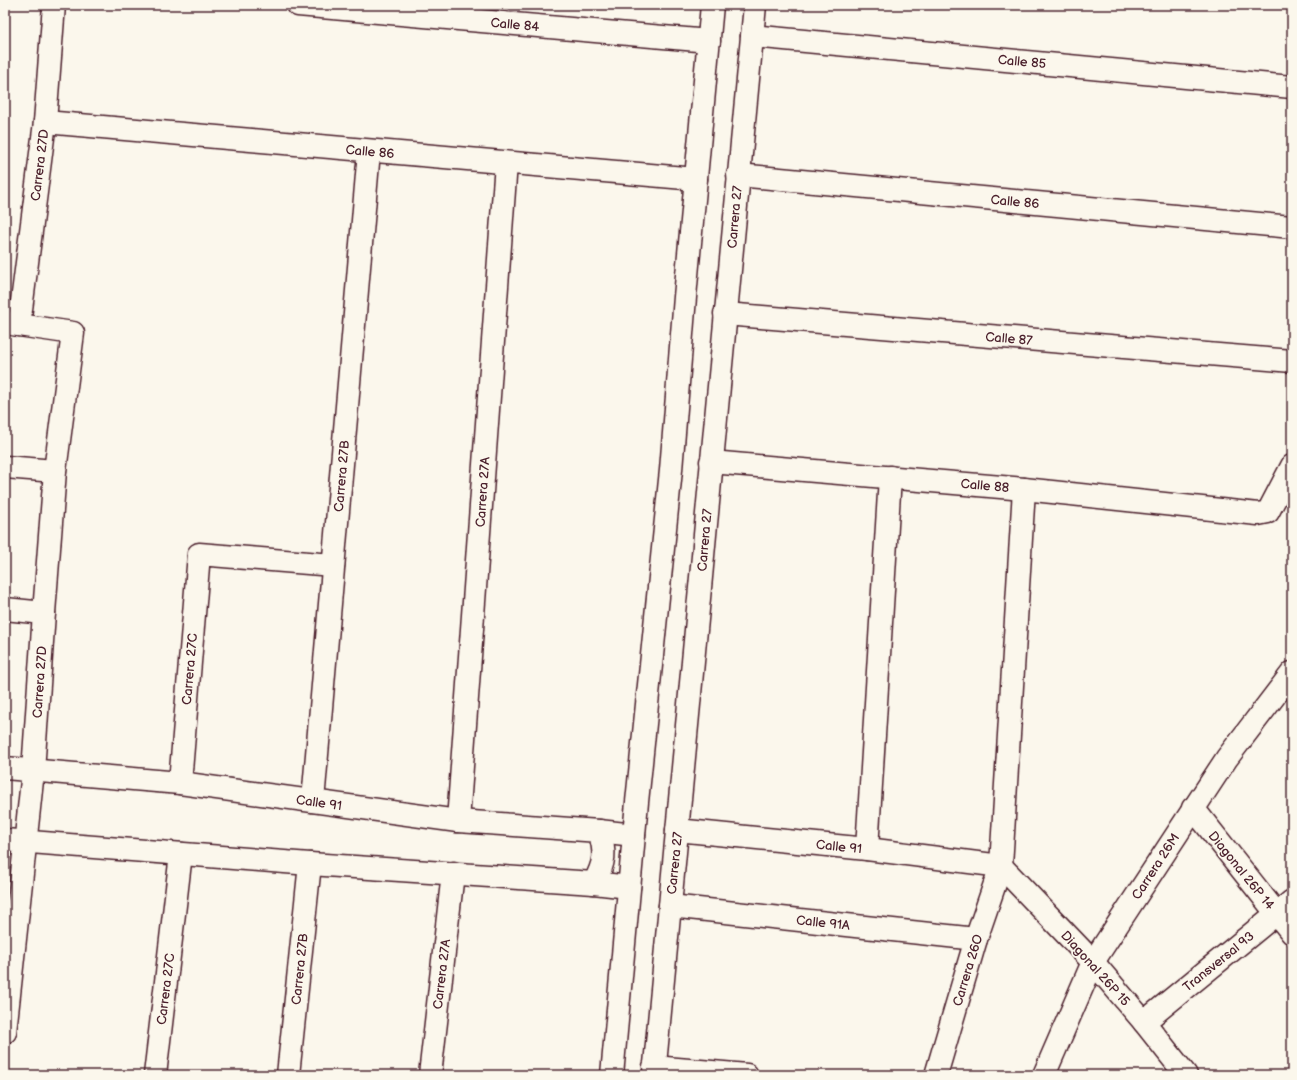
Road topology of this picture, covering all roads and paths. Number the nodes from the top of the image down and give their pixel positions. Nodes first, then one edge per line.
1 (54, 5) edge
2 (298, 5) edge
3 (712, 5) edge
4 (754, 5) edge
5 (752, 36) junction
6 (708, 41) junction
7 (1292, 87) edge
8 (45, 122) junction
9 (369, 151) junction
10 (506, 163) junction
11 (738, 175) junction
12 (696, 178) junction
13 (1292, 228) edge
14 (725, 314) junction
15 (12, 324) edge
16 (1292, 361) edge
17 (711, 462) junction
18 (1292, 466) edge
19 (5, 467) edge
20 (55, 471) junction
21 (890, 477) junction
22 (1024, 489) junction
23 (334, 565) junction
24 (5, 609) edge
25 (44, 613) junction
26 (1290, 682) edge
27 (5, 768) edge
28 (33, 771) junction
29 (180, 783) junction
30 (313, 801) junction
31 (1193, 808) junction
32 (458, 821) junction
33 (677, 830) junction
34 (598, 831) junction
35 (634, 835) junction
36 (15, 841) edge
37 (867, 849) junction
38 (181, 854) junction
39 (310, 864) junction
40 (1001, 866) junction
41 (453, 874) junction
42 (594, 883) junction
43 (629, 887) junction
44 (670, 906) junction
45 (1284, 907) edge
46 (1292, 933) edge
47 (976, 939) junction
48 (1087, 956) junction
49 (6, 1000) edge
50 (1144, 1022) junction
51 (5, 1032) edge
52 (654, 1071) edge
53 (155, 1075) edge
54 (288, 1075) edge
55 (430, 1075) edge
56 (612, 1075) edge
57 (747, 1075) edge
58 (936, 1075) edge
59 (1044, 1075) edge
60 (1186, 1075) edge

1 - 8 street, Carrera 27D
2 - 6 street, Calle 84
3 - 6 street
4 - 5 street, Carrera 27
5 - 7 street, Calle 85
5 - 11 street, Carrera 27
6 - 12 street
8 - 9 street, Calle 86
8 - 15 street, Carrera 27D
9 - 10 street, Calle 86
9 - 23 street, Carrera 27B
10 - 12 street, Calle 86
10 - 32 street, Carrera 27A
11 - 13 street, Calle 86
11 - 14 street, Carrera 27
12 - 35 street
14 - 16 street, Calle 87
14 - 17 street, Carrera 27
15 - 20 street, Carrera 27D
17 - 21 street, Calle 88
17 - 33 street, Carrera 27
18 - 22 street, Calle 88
19 - 20 street
20 - 25 street, Carrera 27D
21 - 22 street, Calle 88
21 - 37 street
22 - 40 street, Carrera 26O
23 - 29 street, Carrera 27C
23 - 30 street, Carrera 27B
24 - 25 street
25 - 28 street, Carrera 27D
26 - 31 street, Carrera 26M
27 - 28 street, Calle 91
28 - 29 street, Calle 91
28 - 36 street, Carrera 27D
29 - 30 street, Calle 91
30 - 32 street, Calle 91
31 - 45 street, Diagonal 26P 14
31 - 48 street, Carrera 26M
32 - 34 street, Calle 91
33 - 37 street, Calle 91
33 - 44 street, Carrera 27
34 - 35 street, Calle 91
34 - 42 street
35 - 43 street
36 - 38 street
36 - 49 street, Carrera 27D
37 - 40 street, Calle 91
38 - 39 street
38 - 53 street, Carrera 27C
39 - 41 street
39 - 54 street, Carrera 27B
40 - 47 street, Carrera 26O
40 - 48 street, Diagonal 26P 15
41 - 42 street
41 - 55 street, Carrera 27A
42 - 43 street
43 - 56 street
44 - 47 street, Calle 91A
44 - 52 street, Carrera 27
45 - 46 street, Diagonal 26P 14
45 - 50 street, Transversal 93
47 - 58 street, Carrera 26O
48 - 50 street, Diagonal 26P 15
48 - 59 street, Carrera 26M
49 - 51 street, Carrera 27D
50 - 60 street, Diagonal 26P 15
52 - 57 street

